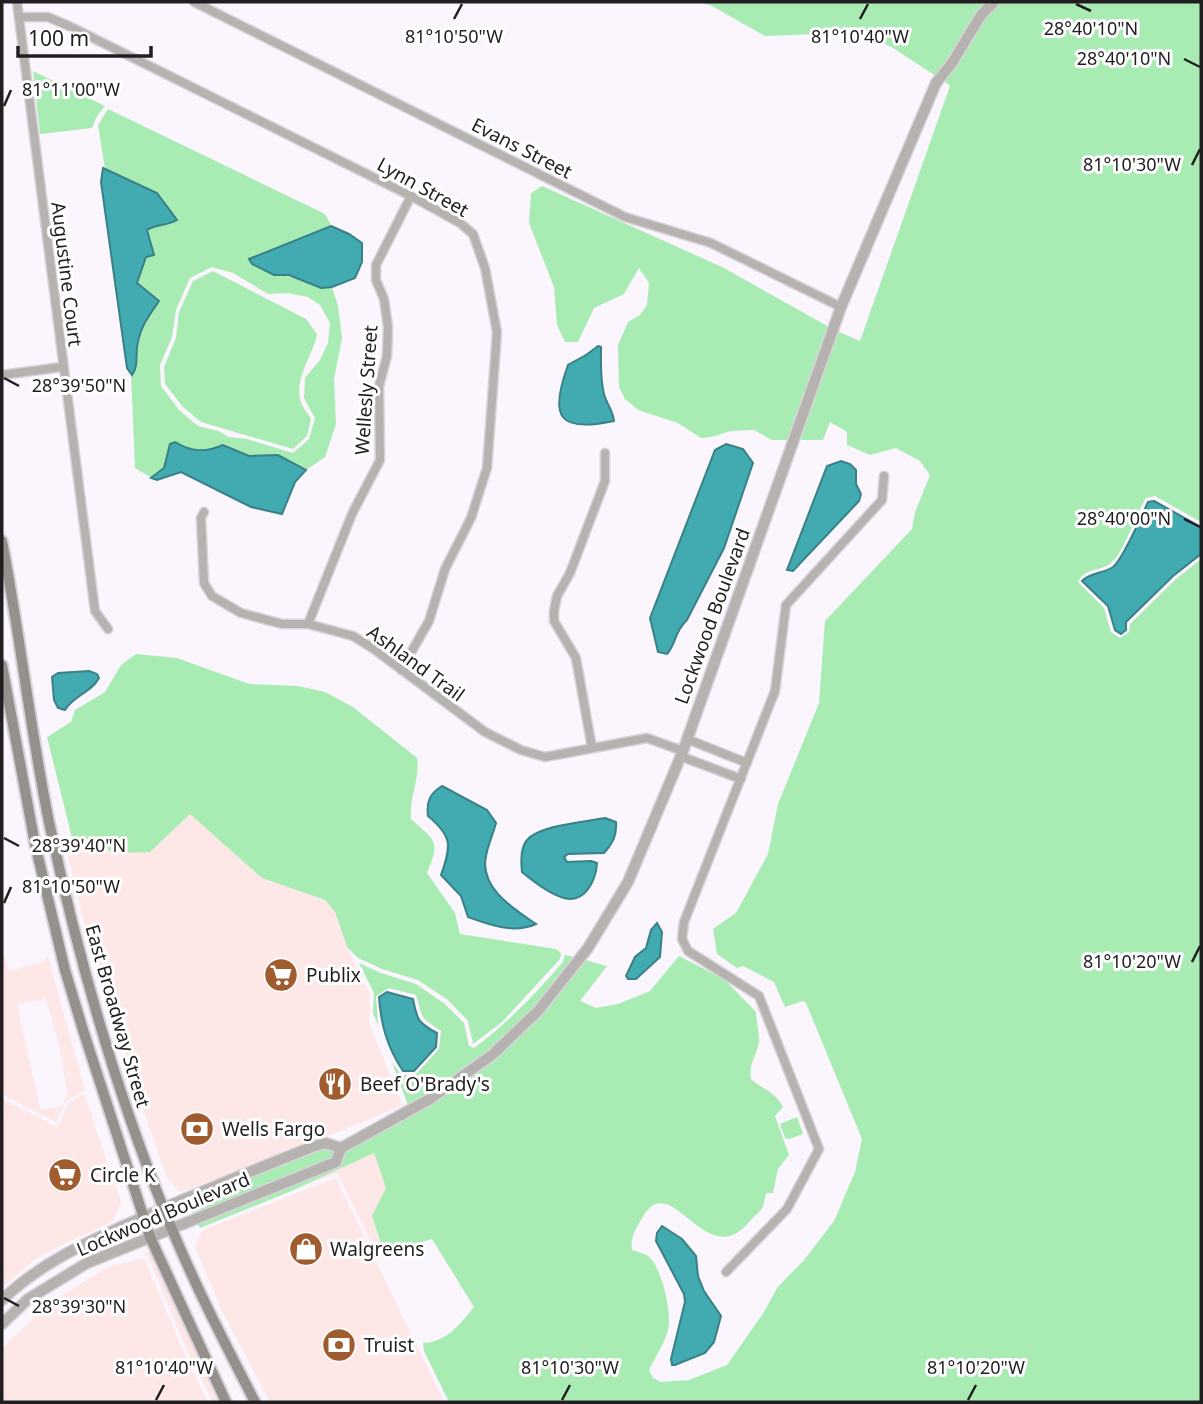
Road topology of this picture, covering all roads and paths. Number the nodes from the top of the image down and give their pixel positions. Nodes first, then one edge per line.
1 (17, 2) edge
2 (194, 2) edge
3 (994, 2) edge
4 (19, 17) junction
5 (411, 196) junction
6 (841, 307) junction
7 (62, 367) junction
8 (2, 375) edge
9 (605, 453) dead end
10 (884, 476) dead end
11 (204, 512) dead end
12 (2, 541) edge
13 (308, 624) junction
14 (108, 629) dead end
15 (2, 665) edge
16 (401, 670) junction
17 (687, 739) junction
18 (592, 748) junction
19 (682, 754) junction
20 (747, 763) junction
21 (741, 779) junction
22 (83, 965) junction
23 (65, 970) junction
24 (341, 1148) junction
25 (163, 1207) junction
26 (142, 1217) junction
27 (171, 1228) junction
28 (150, 1237) junction
29 (726, 1272) dead end
30 (2, 1300) edge
31 (2, 1324) edge
32 (226, 1402) edge
33 (256, 1402) edge

1 - 4 street, Augustine Court
2 - 6 street, Evans Street
3 - 6 street, Lockwood Boulevard
4 - 5 street, Lynn Street
4 - 7 street, Augustine Court
5 - 13 street, Wellesly Street
5 - 16 street, Lynn Street
6 - 17 street, Lockwood Boulevard
7 - 8 street
7 - 14 street, Augustine Court
9 - 18 street
10 - 20 street
11 - 13 street, Ashland Trail
12 - 22 main road, East Broadway Street
13 - 16 street, Ashland Trail
15 - 23 main road, East Broadway Street
16 - 18 street, Ashland Trail
17 - 19 street, Lockwood Boulevard
17 - 20 street
18 - 19 street, Ashland Trail
19 - 21 street, Ashland Trail
19 - 24 street, Lockwood Boulevard
20 - 21 street
21 - 29 street
22 - 23 main road
22 - 25 main road, East Broadway Street
23 - 26 main road, East Broadway Street
24 - 25 street, Lockwood Boulevard
24 - 27 street, Lockwood Boulevard
25 - 26 street, Lockwood Boulevard
25 - 27 main road, East Broadway Street
26 - 28 main road, East Broadway Street
26 - 30 street, Lockwood Boulevard
27 - 28 street, Lockwood Boulevard
27 - 33 main road, East Broadway Street
28 - 31 street, Lockwood Boulevard
28 - 32 main road, East Broadway Street

